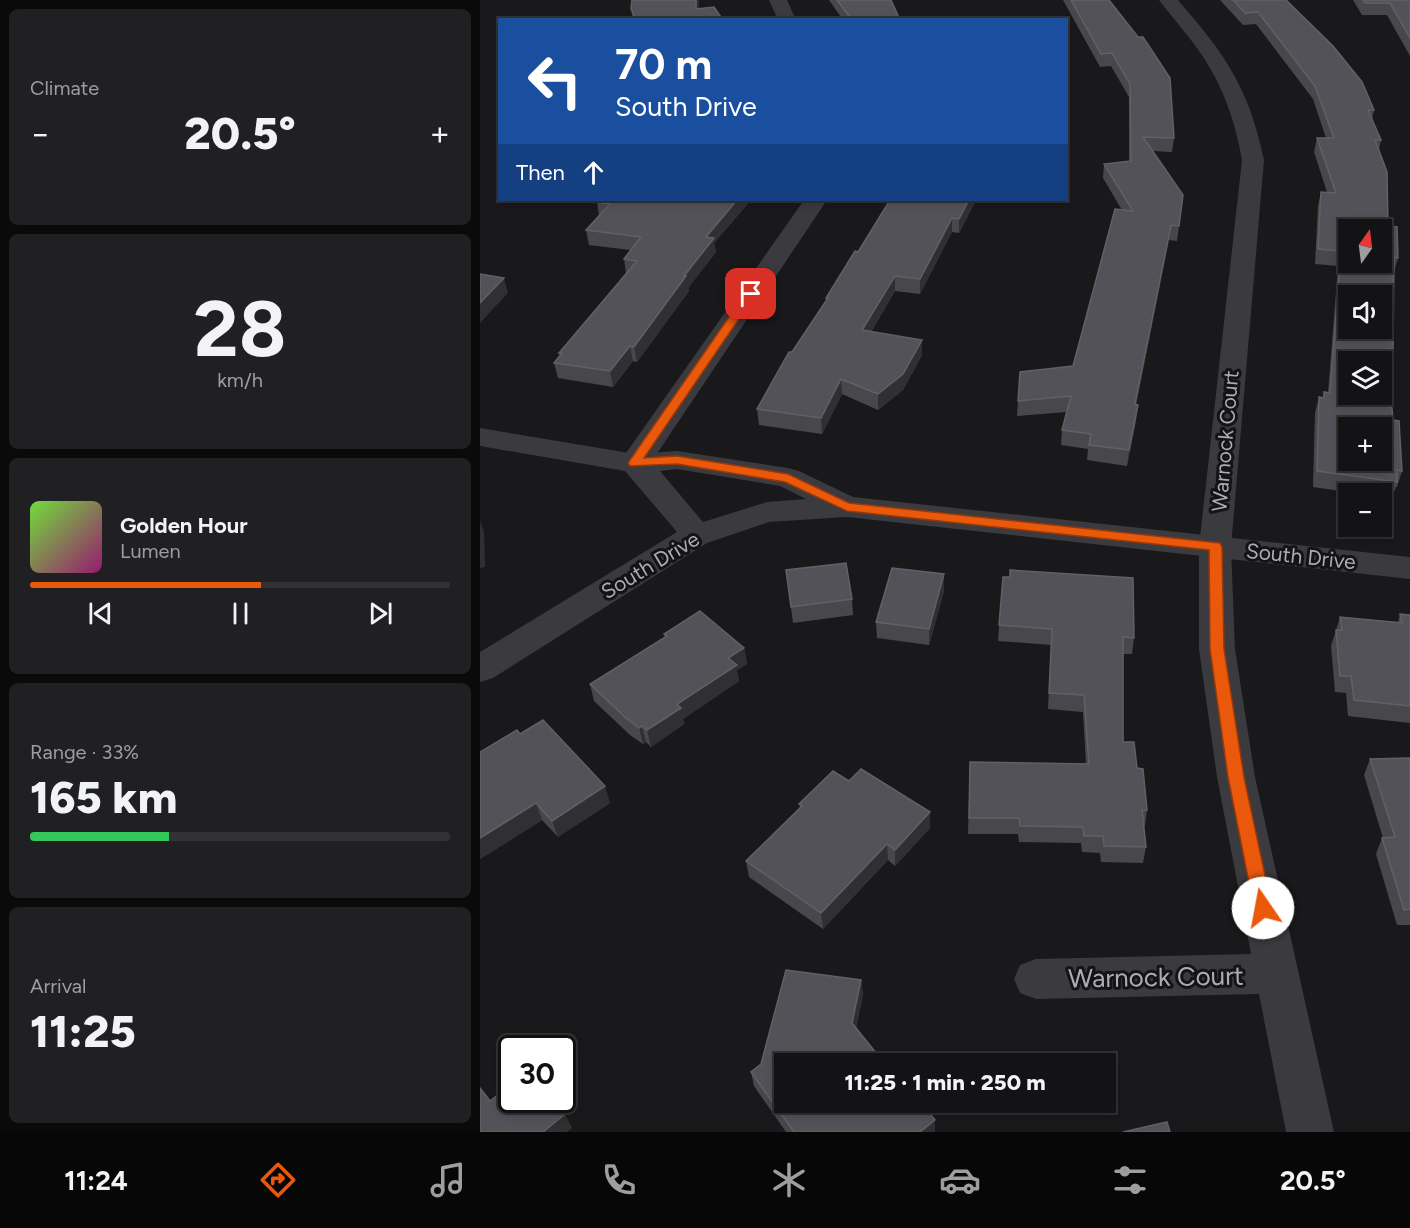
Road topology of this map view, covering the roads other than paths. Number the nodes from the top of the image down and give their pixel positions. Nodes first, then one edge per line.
1 (778, 0) edge
2 (1168, 0) edge
3 (787, 18) edge
4 (814, 201) edge
5 (480, 437) edge
6 (634, 463) junction
7 (847, 507) junction
8 (696, 535) junction
9 (1215, 547) junction
10 (1410, 568) edge
11 (480, 669) edge
12 (1277, 974) junction
13 (1036, 979) dead end
14 (1310, 1132) edge

1 - 3 street
2 - 9 street, Warnock Court
4 - 6 street
5 - 6 street
6 - 7 street
6 - 8 street
7 - 8 street, South Drive
7 - 9 street, South Drive
8 - 11 street, South Drive
9 - 10 street, South Drive
9 - 12 street, Warnock Court
12 - 13 street, Warnock Court
12 - 14 street, Warnock Court

